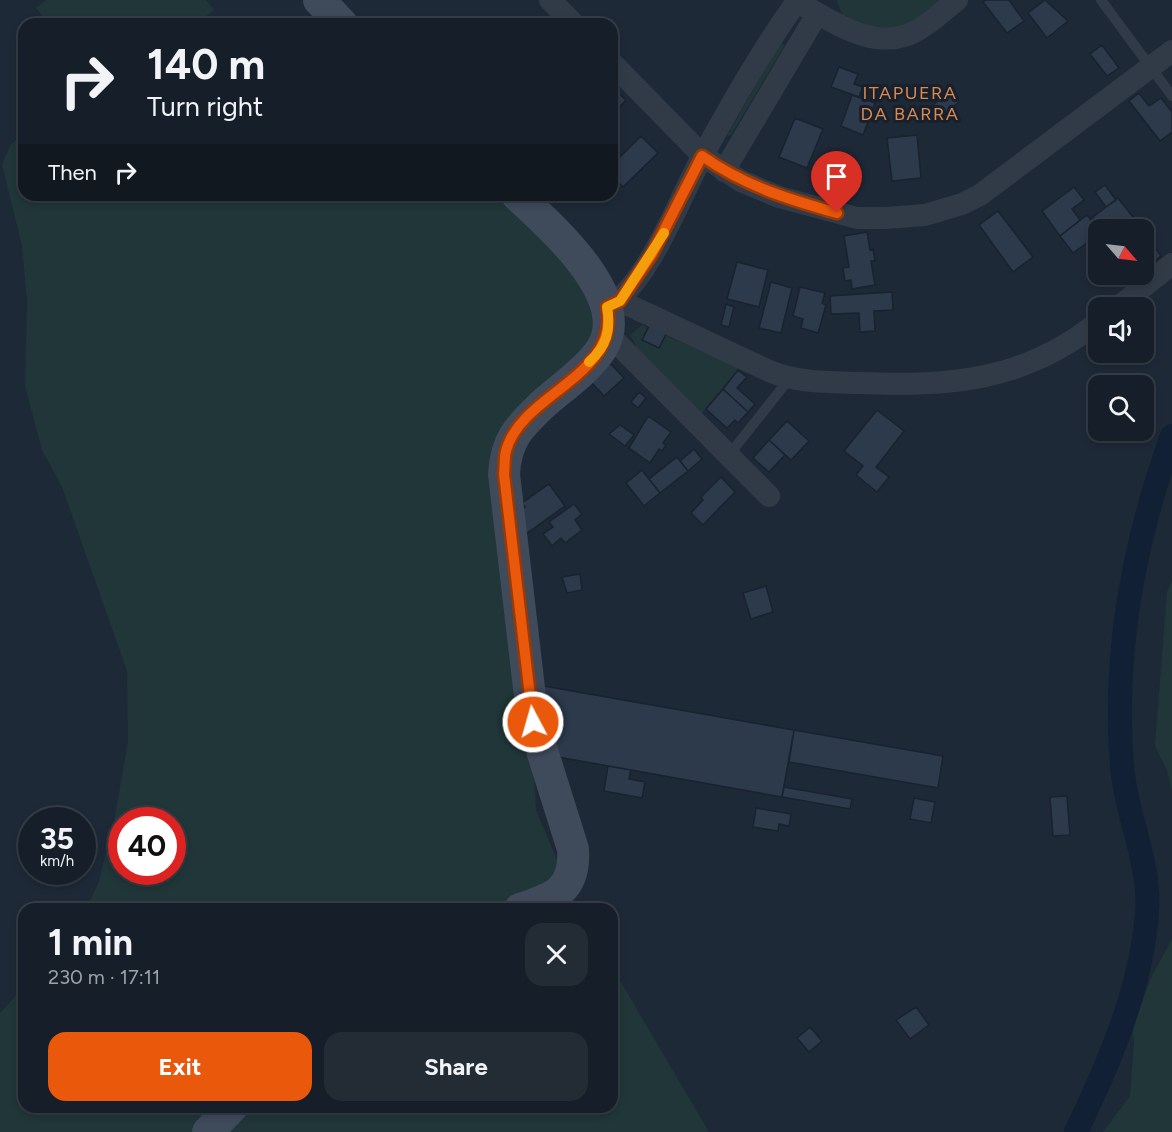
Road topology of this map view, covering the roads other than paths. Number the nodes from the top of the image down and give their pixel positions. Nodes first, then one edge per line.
1 (319, 0) edge
2 (957, 0) edge
3 (1101, 0) edge
4 (798, 1) edge
5 (555, 2) edge
6 (817, 14) junction
7 (336, 18) edge
8 (569, 18) edge
9 (1172, 51) edge
10 (1151, 67) junction
11 (618, 69) edge
12 (1172, 96) edge
13 (702, 156) junction
14 (724, 171) junction
15 (523, 201) edge
16 (1172, 264) edge
17 (1131, 297) edge
18 (612, 314) junction
19 (1088, 329) edge
20 (790, 378) junction
21 (729, 455) junction
22 (769, 495) dead end
23 (536, 903) edge
24 (226, 1113) edge
25 (208, 1132) edge

1 - 7 street
2 - 6 street
3 - 10 lane
4 - 6 street
4 - 13 street
5 - 8 street
6 - 14 street
9 - 10 street
10 - 12 lane
10 - 14 street
11 - 13 street
13 - 14 street
13 - 18 street
15 - 18 street
16 - 17 street
18 - 20 street
18 - 21 street
18 - 23 street
19 - 20 street
20 - 21 lane
21 - 22 street
24 - 25 street

